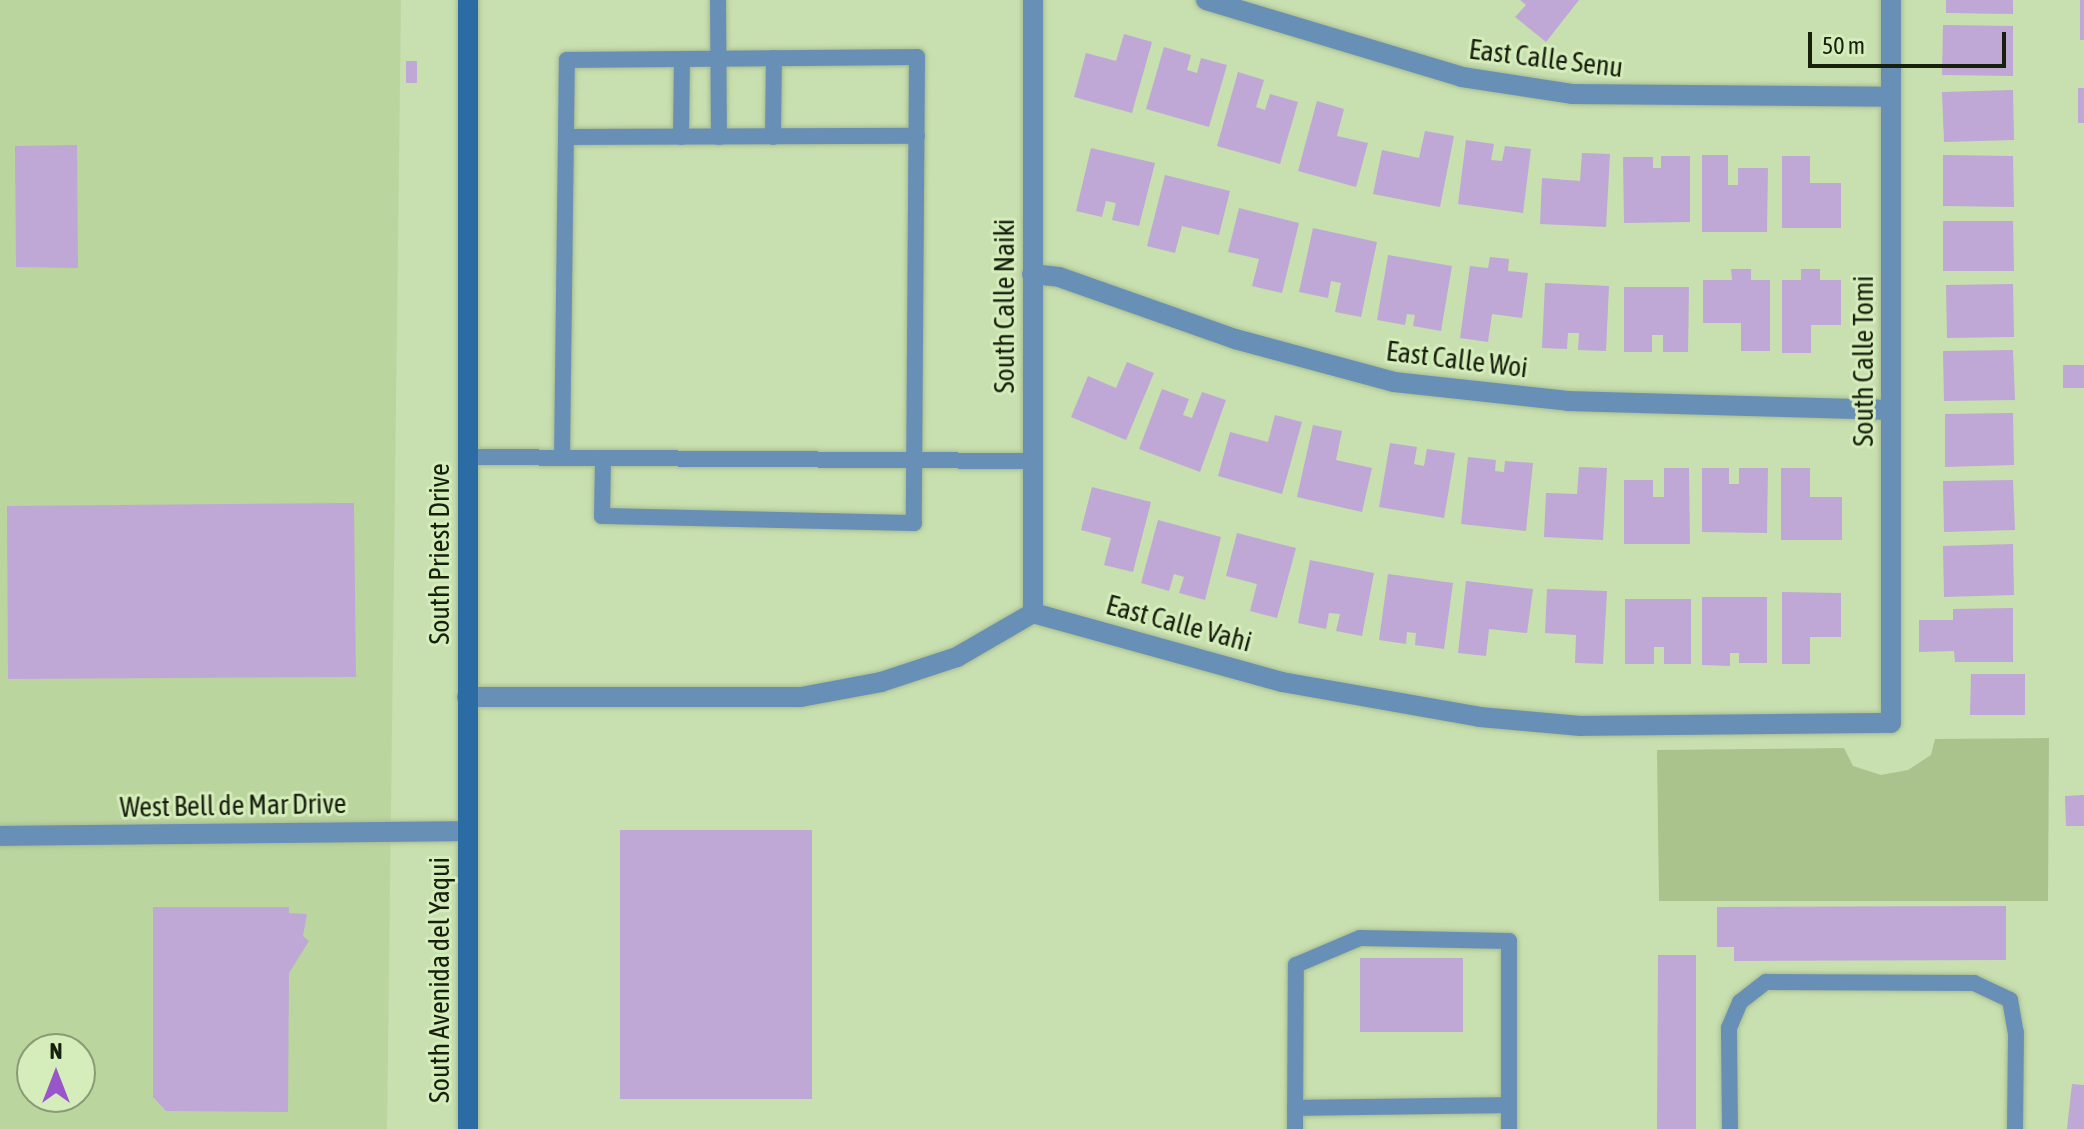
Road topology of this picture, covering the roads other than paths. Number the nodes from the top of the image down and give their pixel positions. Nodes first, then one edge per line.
1 (468, 0) edge
2 (718, 0) edge
3 (1033, 0) edge
4 (1206, 0) edge
5 (1891, 0) edge
6 (774, 58) junction
7 (682, 59) junction
8 (718, 59) junction
9 (1891, 97) junction
10 (917, 136) junction
11 (566, 137) junction
12 (681, 137) junction
13 (719, 137) junction
14 (773, 137) junction
15 (1032, 274) junction
16 (1891, 410) junction
17 (468, 457) junction
18 (562, 458) junction
19 (603, 458) junction
20 (917, 460) junction
21 (1033, 461) junction
22 (1033, 613) junction
23 (467, 697) junction
24 (1891, 723) joint
25 (467, 831) junction
26 (0, 836) edge
27 (1509, 1105) junction
28 (1295, 1108) junction
29 (468, 1129) edge
30 (1295, 1129) edge
31 (1509, 1129) edge
32 (1730, 1129) edge
33 (2015, 1129) edge

1 - 17 street, South Priest Drive
2 - 8 lane
3 - 15 street, South Calle Naiki
4 - 9 street, East Calle Senu
5 - 9 street, South Calle Tomi
6 - 8 lane
6 - 10 lane
6 - 14 lane
7 - 8 lane
7 - 11 lane
7 - 12 lane
8 - 13 lane
9 - 16 street, South Calle Tomi
10 - 14 lane
10 - 20 lane
11 - 12 lane
11 - 18 lane
12 - 13 lane
13 - 14 lane
15 - 16 street, East Calle Woi
15 - 21 street, South Calle Naiki
16 - 24 street, South Calle Tomi
17 - 18 lane
17 - 23 street, South Priest Drive
18 - 19 lane
19 - 20 lane
19 - 20 lane
20 - 21 lane
21 - 22 street, South Calle Naiki
22 - 23 street
22 - 24 street, East Calle Vahi
23 - 25 street, South Priest Drive
25 - 26 street, West Bell de Mar Drive
25 - 29 street, South Avenida del Yaqui
27 - 28 lane
27 - 28 lane
27 - 31 lane
28 - 30 lane
32 - 33 lane

